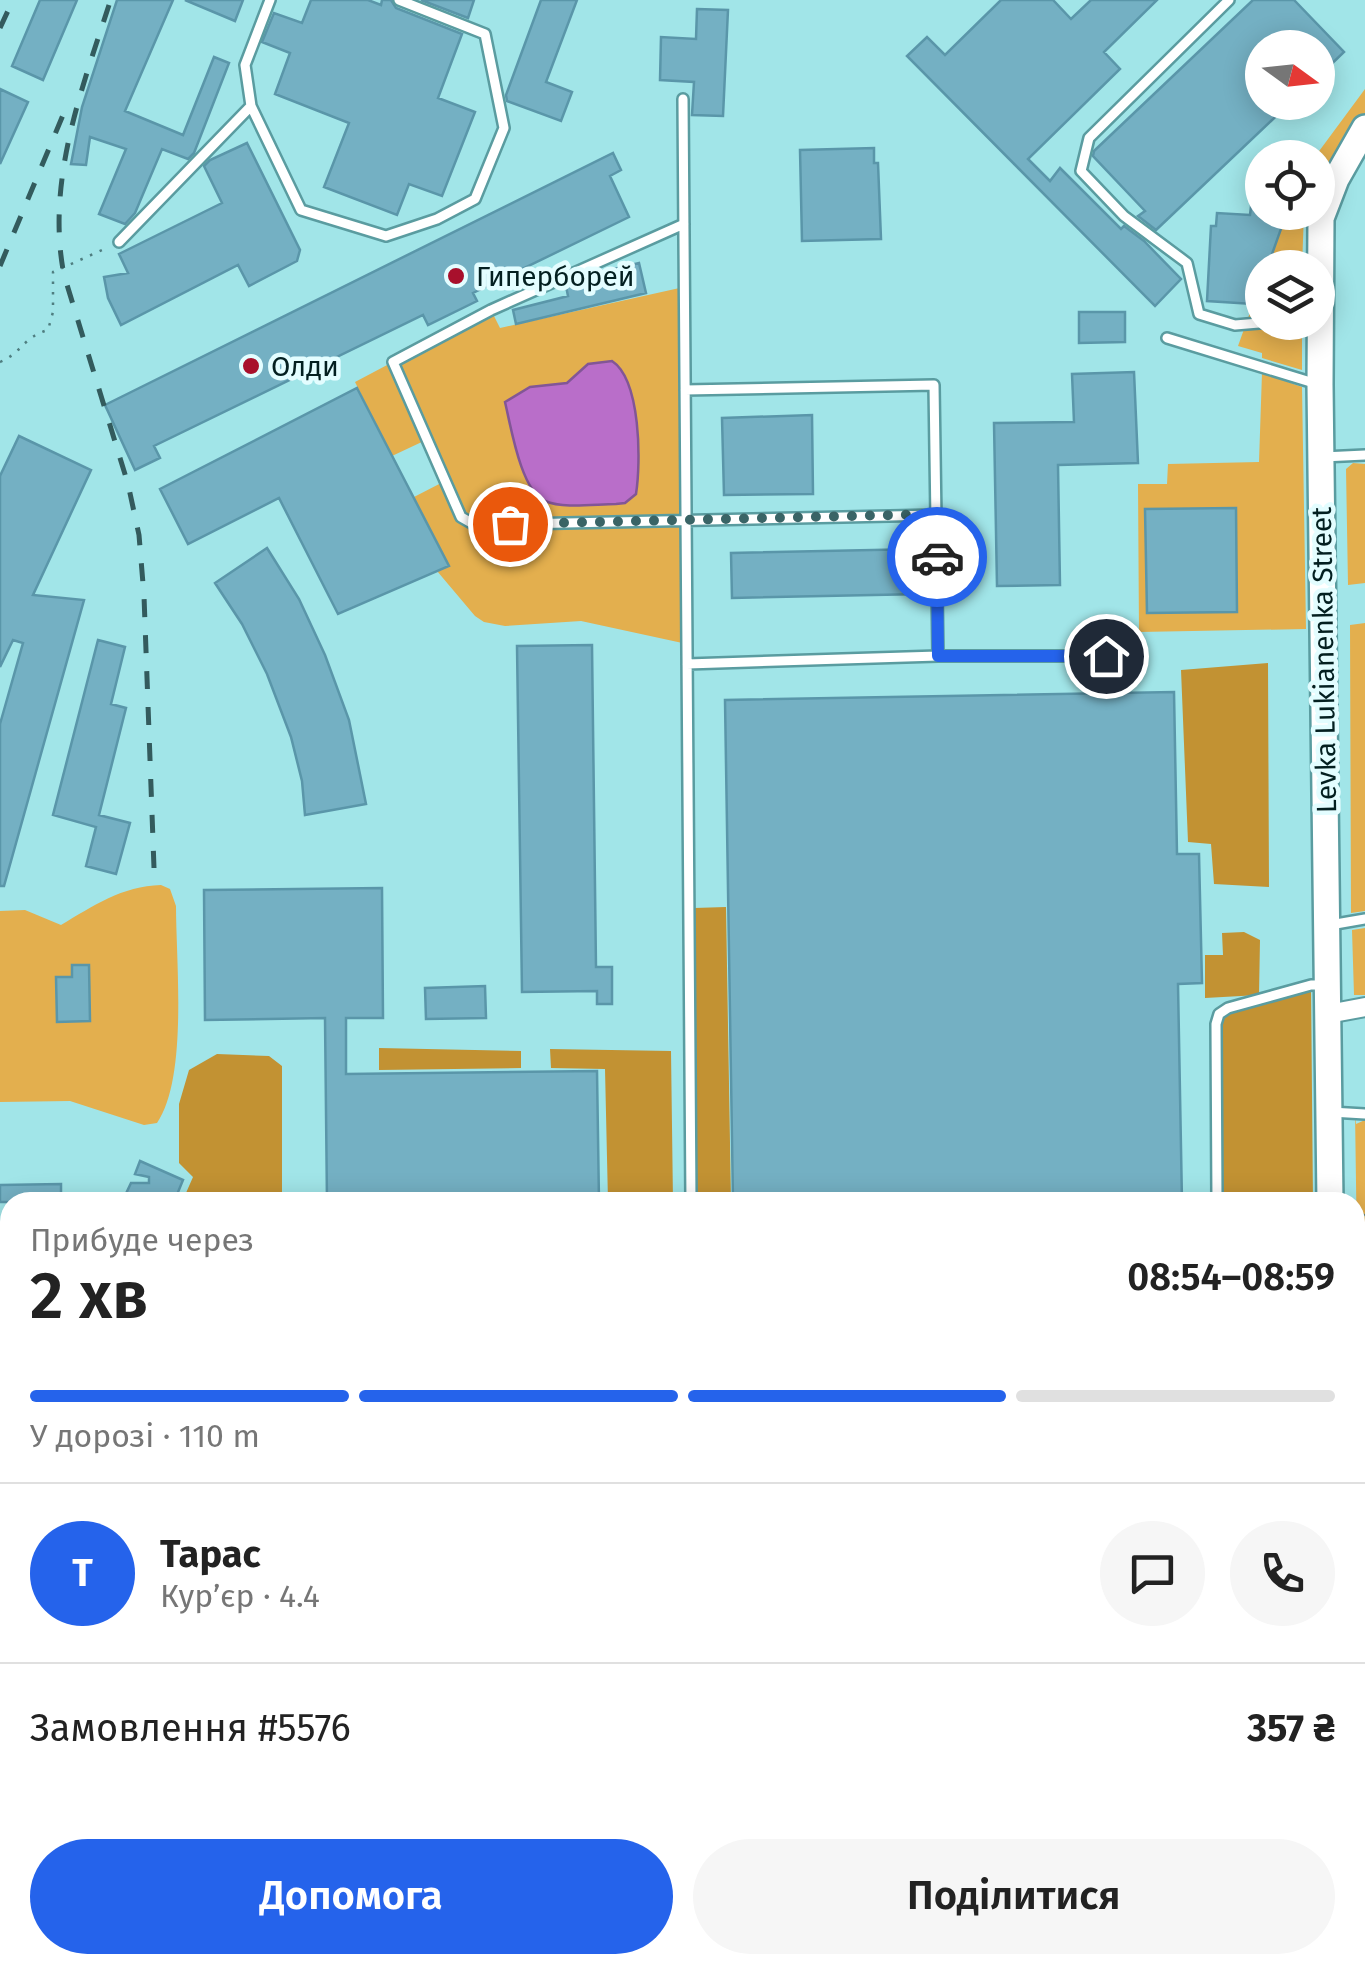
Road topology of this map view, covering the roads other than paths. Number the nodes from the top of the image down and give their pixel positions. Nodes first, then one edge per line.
1 (270, 0) edge
2 (400, 0) edge
3 (1229, 0) edge
4 (683, 99) dead end
5 (251, 106) junction
6 (1365, 128) edge
7 (684, 224) junction
8 (119, 242) road end
9 (1321, 250) edge
10 (1245, 325) edge
11 (1167, 338) dead end
12 (1319, 340) edge
13 (1320, 384) junction
14 (685, 390) junction
15 (1365, 455) edge
16 (1321, 457) junction
17 (936, 514) junction
18 (687, 520) junction
19 (938, 656) junction
20 (1106, 656) dead end
21 (687, 664) junction
22 (1365, 918) edge
23 (1327, 925) junction
24 (1328, 985) junction
25 (1365, 1007) edge
26 (1328, 1014) junction
27 (1329, 1112) junction
28 (1365, 1114) edge
29 (691, 1192) edge
30 (1217, 1192) edge
31 (1330, 1192) edge

1 - 5 lane
2 - 5 lane
3 - 10 lane
4 - 7 lane
5 - 8 lane
6 - 9 main road, Levka Lukianenka Street
7 - 14 lane
7 - 18 lane
11 - 13 lane
12 - 13 main road, Levka Lukianenka Street
13 - 16 main road, Levka Lukianenka Street
14 - 17 lane
14 - 18 lane
15 - 16 lane
16 - 23 main road, Levka Lukianenka Street
17 - 18 lane
17 - 19 lane
18 - 21 lane
19 - 20 lane
19 - 21 lane
21 - 29 lane
22 - 23 lane
23 - 24 main road, Levka Lukianenka Street
24 - 26 main road, Levka Lukianenka Street
24 - 30 lane
25 - 26 street
26 - 27 main road, Levka Lukianenka Street
27 - 28 lane
27 - 31 main road, Levka Lukianenka Street

